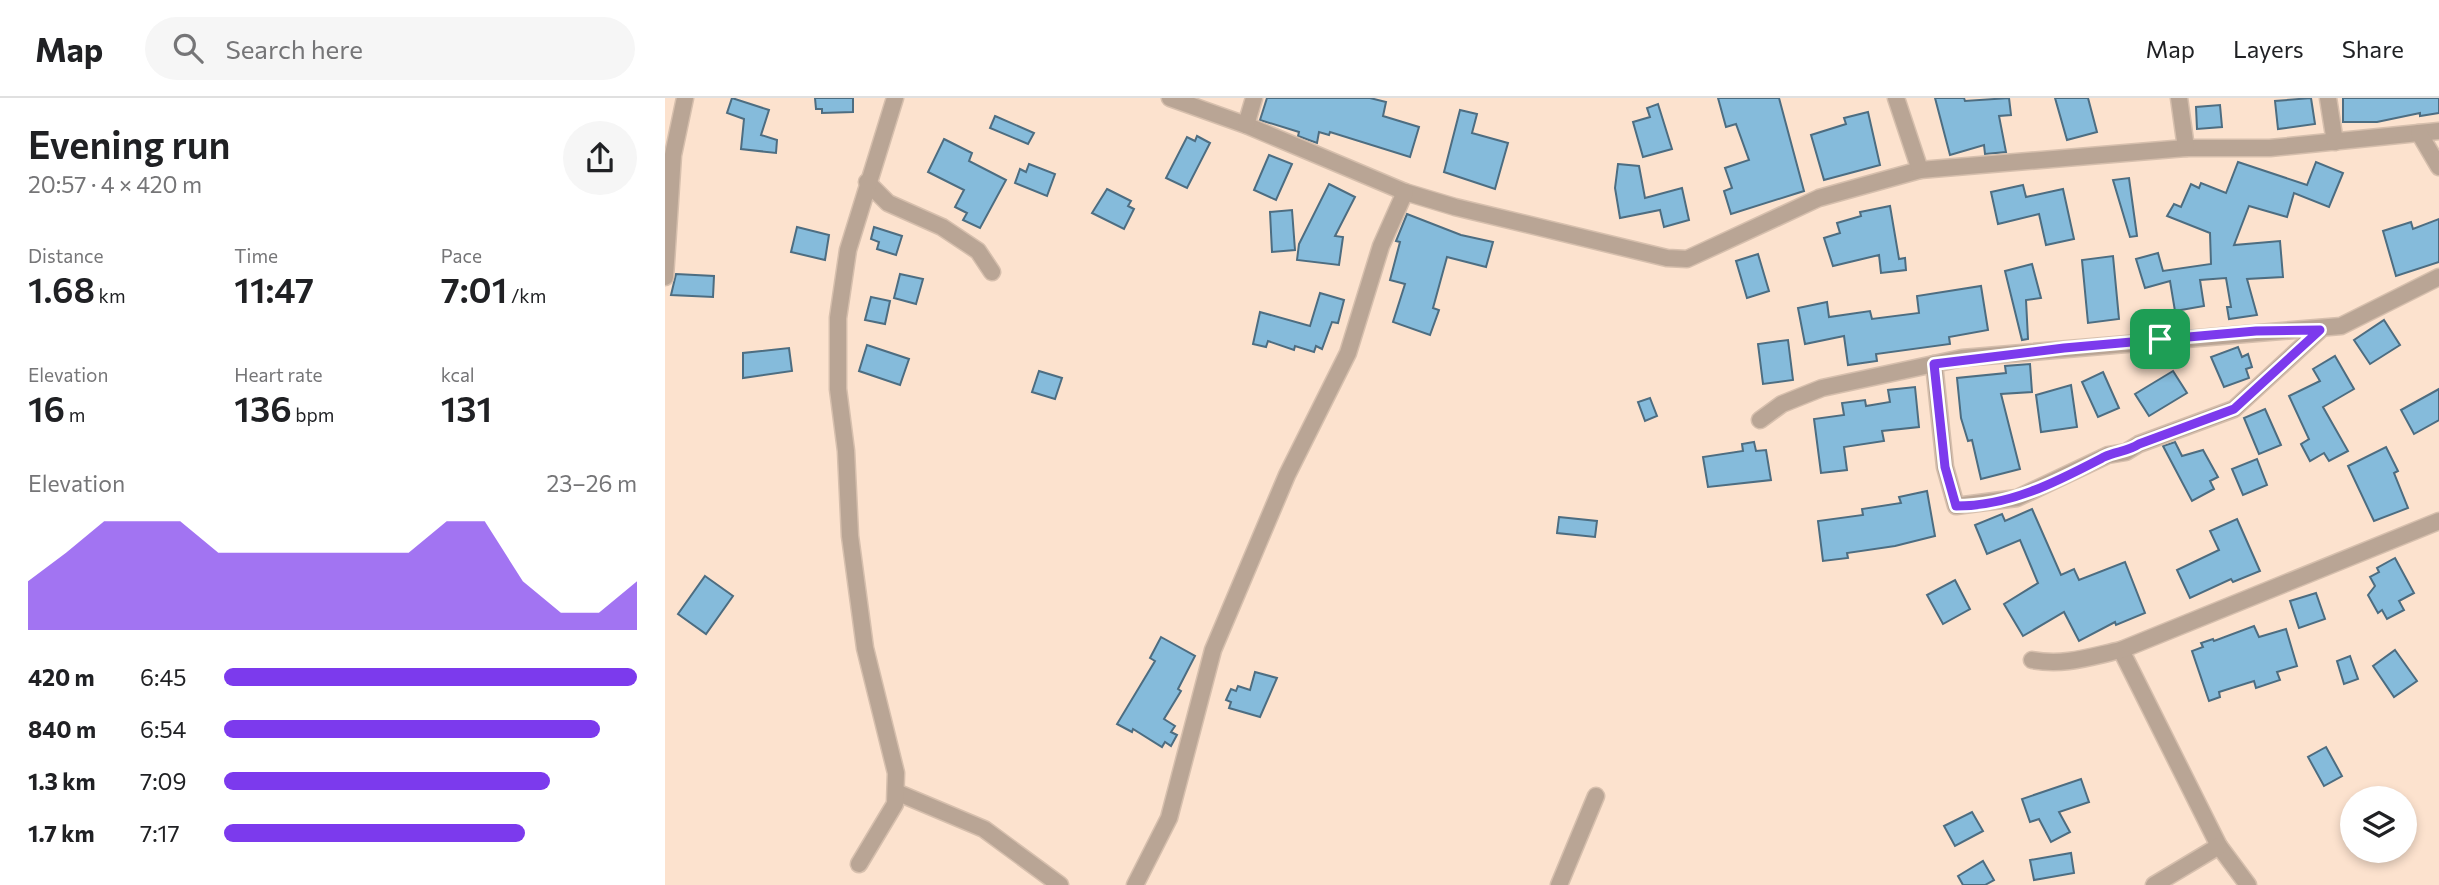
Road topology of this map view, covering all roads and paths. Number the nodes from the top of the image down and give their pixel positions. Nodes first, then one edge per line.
1 (685, 98) edge
2 (895, 98) edge
3 (1170, 98) edge
4 (1254, 98) edge
5 (1896, 98) edge
6 (2179, 98) edge
7 (2328, 98) edge
8 (1246, 125) junction
9 (2439, 131) edge
10 (2419, 133) junction
11 (2335, 142) junction
12 (2186, 148) junction
13 (2439, 167) edge
14 (1920, 170) junction
15 (867, 182) junction
16 (1405, 192) junction
17 (992, 272) dead end
18 (665, 277) edge
19 (2439, 277) edge
20 (2320, 330) junction
21 (1934, 364) junction
22 (1760, 419) dead end
23 (2439, 521) edge
24 (2121, 650) junction
25 (2032, 660) dead end
26 (895, 793) junction
27 (1596, 796) dead end
28 (2219, 846) junction
29 (859, 864) dead end
30 (1060, 885) edge
31 (1135, 885) edge
32 (1559, 885) edge
33 (2154, 885) edge
34 (2248, 885) edge

1 - 18 street
2 - 15 street
3 - 8 street
4 - 8 street
5 - 14 street
6 - 12 street
7 - 11 street
8 - 16 street
9 - 10 street
10 - 11 street
10 - 13 street
11 - 12 street
12 - 14 street
14 - 16 street
15 - 17 street
15 - 26 street
16 - 31 street
19 - 20 street
20 - 21 street
20 - 21 street
21 - 22 street
23 - 24 street
24 - 25 street
24 - 28 street
26 - 29 street
26 - 30 street
27 - 32 street
28 - 33 street
28 - 34 street

